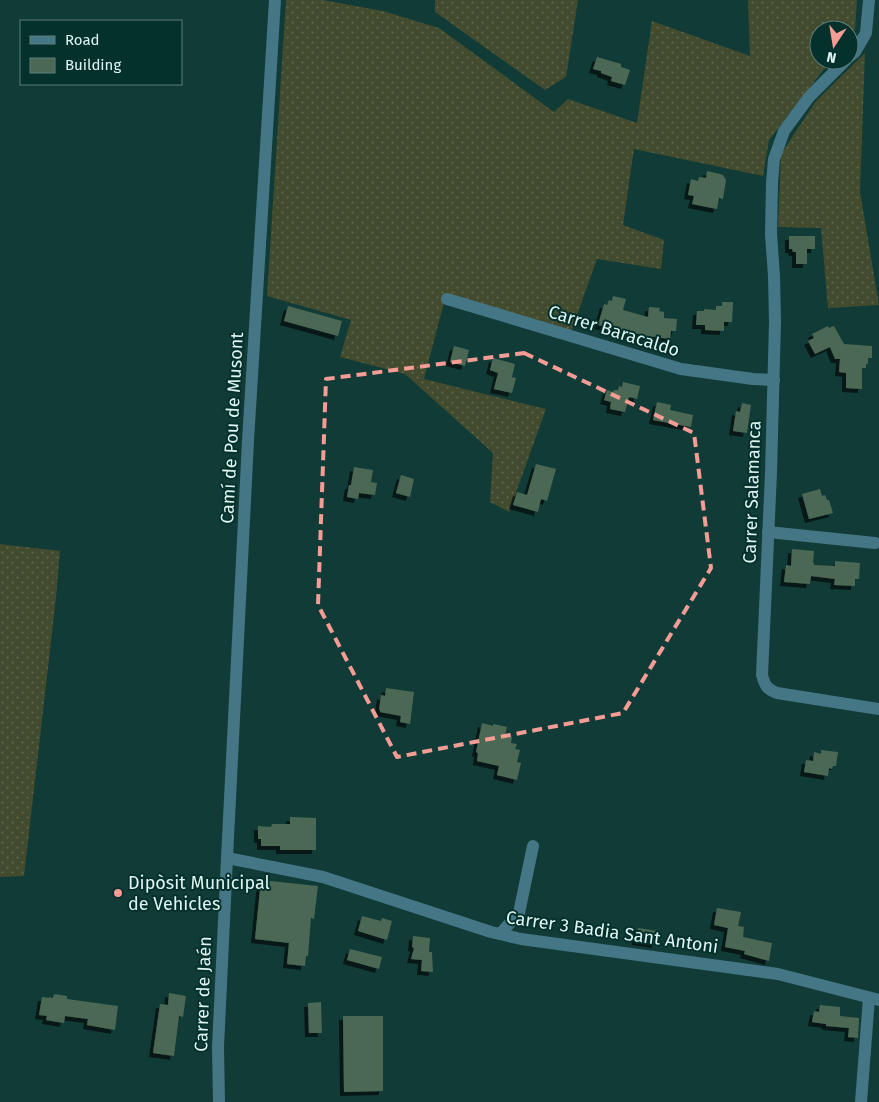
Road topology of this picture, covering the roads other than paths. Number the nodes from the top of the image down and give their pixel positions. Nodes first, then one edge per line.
1 (275, 0) edge
2 (869, 0) edge
3 (859, 45) edge
4 (836, 70) edge
5 (447, 299) dead end
6 (774, 380) junction
7 (768, 532) junction
8 (875, 543) dead end
9 (879, 709) edge
10 (533, 846) dead end
11 (227, 858) junction
12 (500, 934) junction
13 (874, 999) edge
14 (219, 1102) edge
15 (861, 1102) edge

1 - 11 street, Camí de Pou de Musont
2 - 3 street
4 - 6 street, Carrer Salamanca
5 - 6 street, Carrer Baracaldo
6 - 7 street, Carrer Salamanca
7 - 8 street
7 - 9 street, Carrer Salamanca
10 - 12 street
11 - 12 street, Carrer 3 Badia Sant Antoni
11 - 14 street, Carrer de Jaén
12 - 13 street, Carrer 3 Badia Sant Antoni
13 - 15 street

